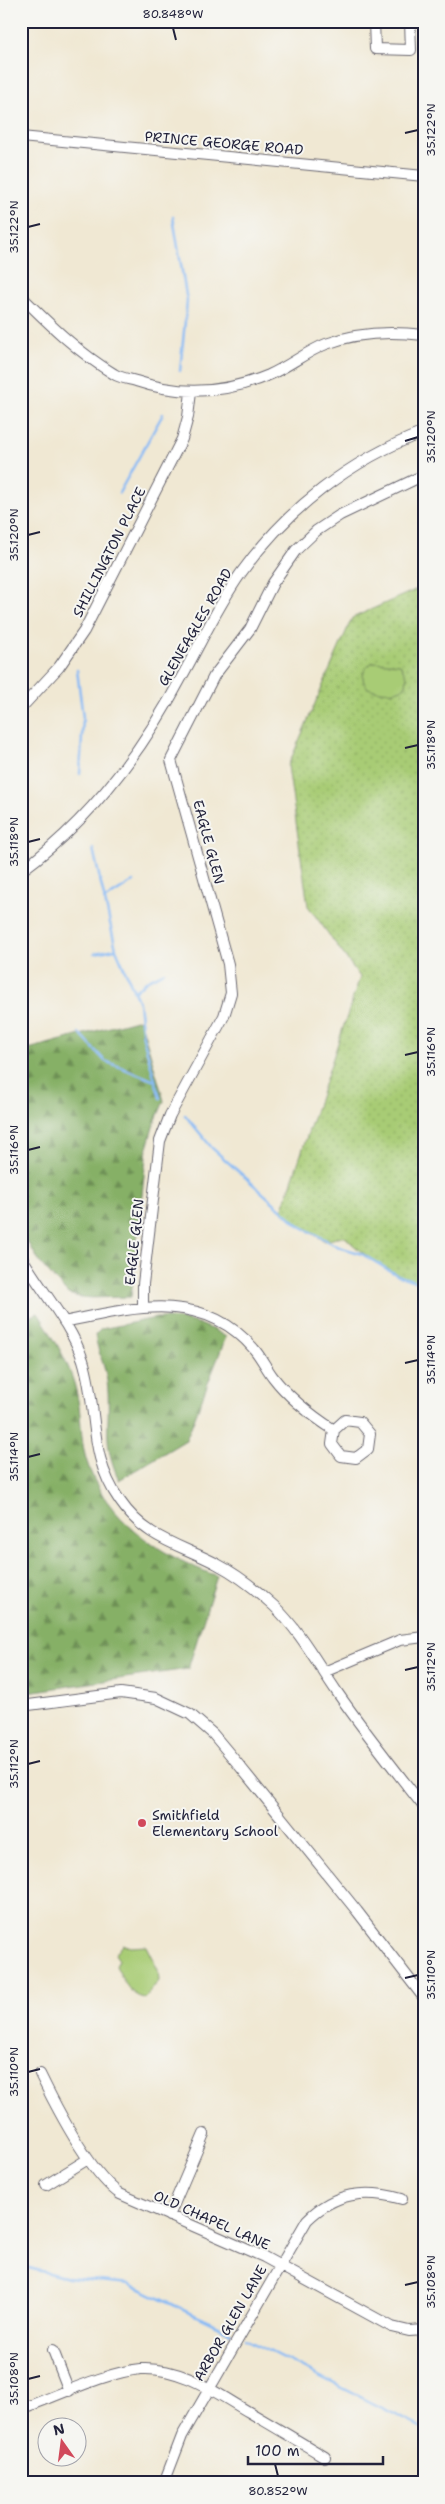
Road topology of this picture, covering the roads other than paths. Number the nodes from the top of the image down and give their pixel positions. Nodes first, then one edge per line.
1 (374, 21) edge
2 (410, 21) edge
3 (21, 138) edge
4 (424, 176) edge
5 (21, 296) edge
6 (424, 335) edge
7 (191, 392) junction
8 (424, 432) edge
9 (424, 475) edge
10 (21, 708) edge
11 (21, 871) edge
12 (21, 1256) edge
13 (143, 1307) junction
14 (64, 1322) junction
15 (334, 1430) dead end
16 (424, 1637) edge
17 (324, 1672) junction
18 (21, 1706) edge
19 (424, 1807) edge
20 (424, 1998) edge
21 (40, 2074) dead end
22 (204, 2134) dead end
23 (88, 2159) junction
24 (46, 2185) dead end
25 (402, 2199) dead end
26 (169, 2216) junction
27 (279, 2265) junction
28 (424, 2330) edge
29 (53, 2350) dead end
30 (208, 2388) junction
31 (69, 2391) junction
32 (21, 2409) edge
33 (325, 2457) dead end
34 (164, 2483) edge

1 - 2 street
3 - 4 street, PRINCE GEORGE ROAD
5 - 7 street
6 - 7 street
7 - 10 street, SHILLINGTON PLACE
8 - 11 street, GLENEAGLES ROAD
9 - 13 street, EAGLE GLEN
12 - 14 street
13 - 14 street
13 - 15 street
14 - 17 street
16 - 17 street
17 - 19 street
18 - 20 street
21 - 23 street, OLD CHAPEL LANE
22 - 26 street
23 - 24 street
23 - 26 street, OLD CHAPEL LANE
25 - 27 street, ARBOR GLEN LANE
26 - 27 street, OLD CHAPEL LANE
27 - 28 street, OLD CHAPEL LANE
27 - 30 street, ARBOR GLEN LANE
29 - 31 street
30 - 31 street
30 - 33 street
30 - 34 street, ARBOR GLEN LANE
31 - 32 street

